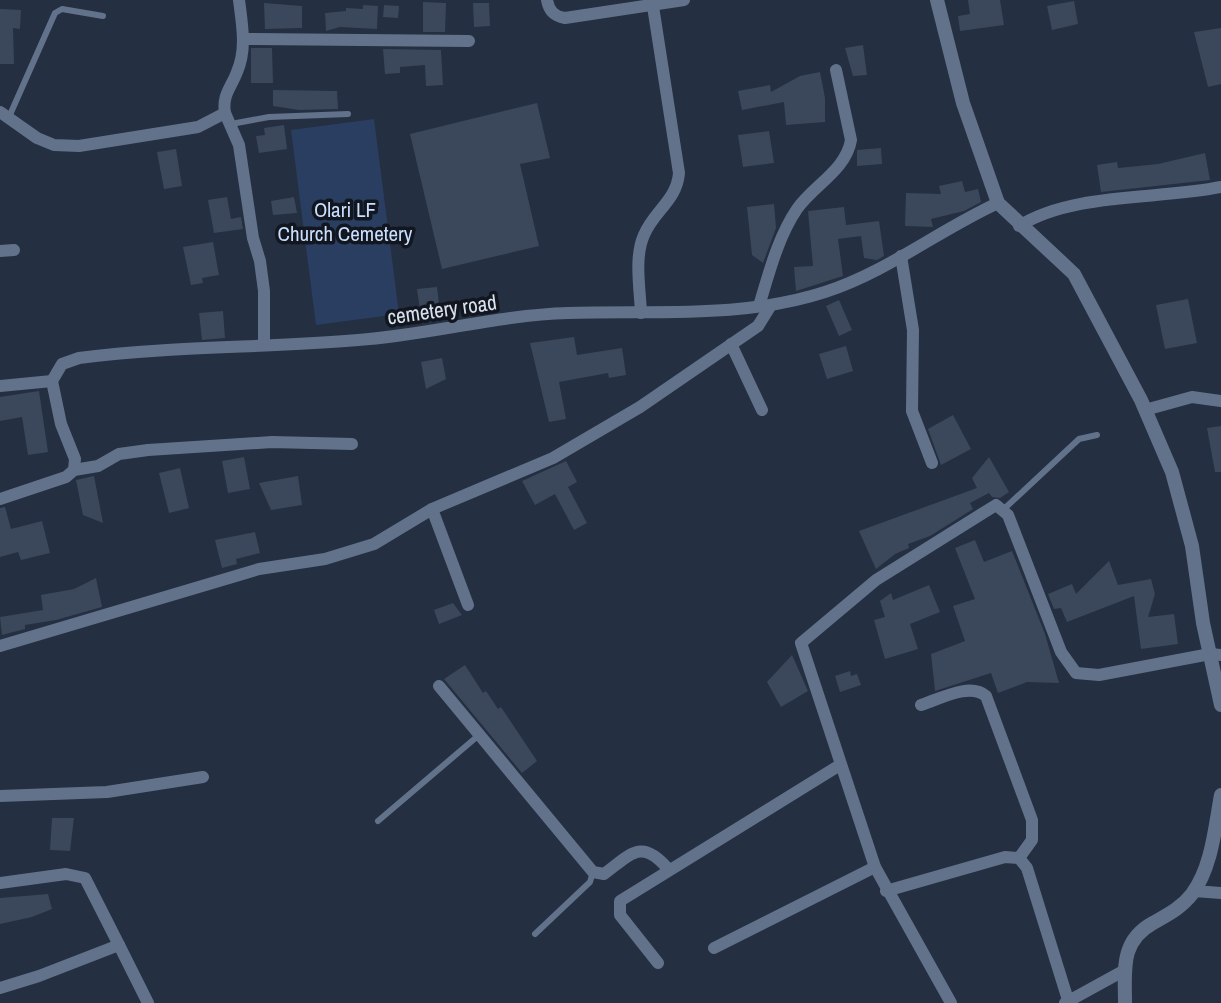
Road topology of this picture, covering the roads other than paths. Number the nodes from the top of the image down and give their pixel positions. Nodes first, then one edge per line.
1 (239, 0) edge
2 (547, 0) edge
3 (684, 0) edge
4 (937, 0) edge
5 (652, 3) edge
6 (103, 16) dead end
7 (244, 39) junction
8 (469, 41) dead end
9 (836, 70) dead end
10 (348, 114) dead end
11 (5, 115) edge
12 (228, 118) junction
13 (1221, 187) edge
14 (998, 203) junction
15 (1019, 226) junction
16 (14, 250) dead end
17 (0, 251) edge
18 (901, 256) junction
19 (765, 305) junction
20 (641, 313) junction
21 (264, 344) junction
22 (732, 344) junction
23 (52, 381) junction
24 (0, 386) edge
25 (1221, 401) edge
26 (762, 410) dead end
27 (1145, 410) junction
28 (1097, 435) dead end
29 (352, 444) dead end
30 (932, 463) dead end
31 (74, 470) junction
32 (0, 499) edge
33 (432, 509) junction
34 (1004, 509) junction
35 (468, 606) dead end
36 (0, 646) edge
37 (1215, 655) edge
38 (439, 686) dead end
39 (921, 705) dead end
40 (1221, 705) edge
41 (479, 735) junction
42 (840, 765) junction
43 (203, 777) dead end
44 (1221, 795) edge
45 (0, 796) edge
46 (378, 821) dead end
47 (1019, 858) junction
48 (875, 867) junction
49 (669, 870) junction
50 (593, 873) junction
51 (0, 883) edge
52 (886, 891) junction
53 (1194, 891) junction
54 (1221, 893) edge
55 (535, 934) dead end
56 (119, 945) junction
57 (714, 948) dead end
58 (658, 963) dead end
59 (1125, 970) junction
60 (0, 988) edge
61 (1066, 1002) edge
62 (148, 1003) edge
63 (951, 1003) edge
64 (1125, 1003) edge

1 - 7 street
2 - 5 street
3 - 5 street
4 - 14 street
5 - 20 street
6 - 11 lane
7 - 8 street
7 - 12 street
9 - 19 street
10 - 12 lane
11 - 12 street
12 - 21 street
13 - 15 street
14 - 15 street
14 - 18 street, cemetery road
15 - 27 street
16 - 17 street
18 - 19 street, cemetery road
18 - 30 street
19 - 20 street, cemetery road
19 - 22 street
20 - 21 street, cemetery road
21 - 23 street, cemetery road
22 - 26 street
22 - 33 street
23 - 24 street
23 - 31 street
25 - 27 street
27 - 37 street
28 - 34 lane
29 - 31 street
31 - 32 street
33 - 35 street
33 - 36 street
34 - 37 street
34 - 42 street
37 - 40 street
38 - 41 street
39 - 47 street
41 - 46 lane
41 - 50 street
42 - 48 street
42 - 49 street
43 - 45 street
44 - 53 street
47 - 52 street
47 - 61 street
48 - 52 street
48 - 57 street
49 - 50 street
49 - 58 street
50 - 55 lane
51 - 56 street
52 - 63 street
53 - 54 street
53 - 59 street
56 - 60 street
56 - 62 street
59 - 61 street
59 - 64 street

